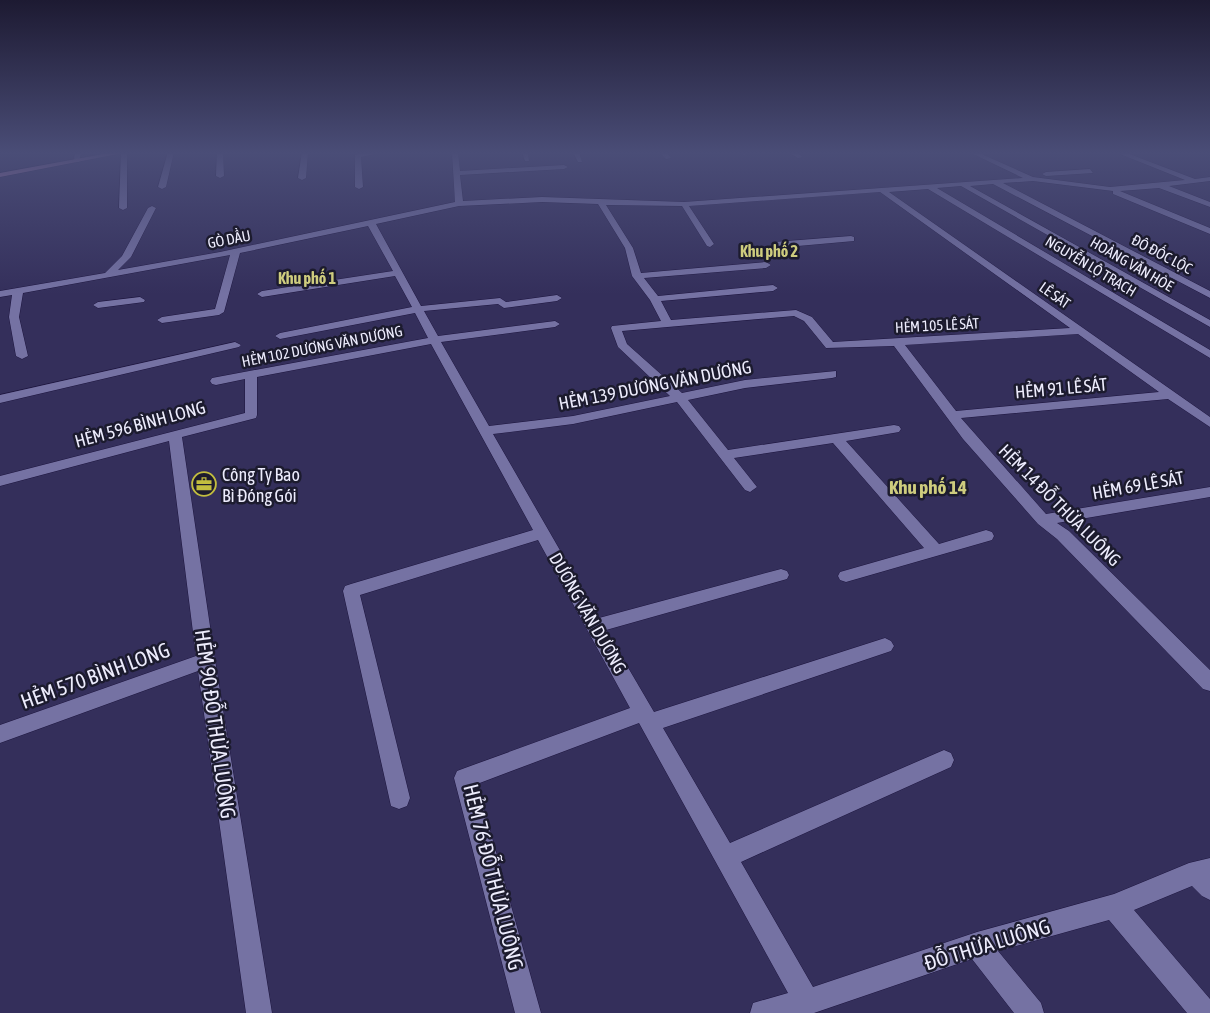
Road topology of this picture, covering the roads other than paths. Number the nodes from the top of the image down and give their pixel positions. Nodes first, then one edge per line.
1 (123, 199) edge
2 (459, 199) edge
3 (756, 199) edge
4 (895, 199) edge
5 (950, 199) edge
6 (989, 199) edge
7 (1027, 199) edge
8 (1134, 199) edge
9 (1195, 199) edge
10 (459, 204) junction
11 (601, 204) junction
12 (684, 204) junction
13 (1210, 205) edge
14 (123, 208) dead end
15 (152, 208) dead end
16 (371, 223) junction
17 (1210, 231) edge
18 (851, 239) dead end
19 (710, 244) dead end
20 (775, 245) dead end
21 (236, 252) junction
22 (766, 265) dead end
23 (399, 273) junction
24 (108, 275) junction
25 (637, 276) junction
26 (773, 288) dead end
27 (18, 291) junction
28 (0, 294) edge
29 (262, 294) dead end
30 (97, 295) junction
31 (1210, 295) edge
32 (557, 298) dead end
33 (655, 299) junction
34 (140, 300) dead end
35 (418, 309) junction
36 (162, 320) dead end
37 (667, 322) junction
38 (555, 324) dead end
39 (1210, 324) edge
40 (1080, 331) junction
41 (280, 336) dead end
42 (434, 339) junction
43 (897, 342) junction
44 (235, 345) dead end
45 (1210, 355) edge
46 (22, 356) dead end
47 (832, 374) dead end
48 (251, 375) junction
49 (216, 381) dead end
50 (1172, 395) junction
51 (680, 398) junction
52 (0, 399) edge
53 (953, 414) junction
54 (1210, 423) edge
55 (894, 429) dead end
56 (484, 431) junction
57 (175, 434) junction
58 (836, 438) junction
59 (725, 455) junction
60 (0, 481) edge
61 (750, 487) dead end
62 (1210, 492) edge
63 (1043, 520) junction
64 (542, 533) junction
65 (986, 536) dead end
66 (935, 550) junction
67 (781, 575) dead end
68 (846, 576) dead end
69 (595, 626) junction
70 (884, 646) dead end
71 (206, 660) junction
72 (1210, 683) edge
73 (647, 718) junction
74 (0, 734) edge
75 (944, 760) dead end
76 (399, 798) dead end
77 (725, 857) junction
78 (1205, 877) edge
79 (1114, 906) junction
80 (977, 945) junction
81 (807, 1002) junction
82 (259, 1013) edge
83 (528, 1013) edge
84 (763, 1013) edge
85 (1031, 1013) edge
86 (1204, 1013) edge

1 - 14 street
2 - 10 street
3 - 12 street, GÒ DẦU
4 - 40 street, LÊ SÁT
5 - 45 street, NGUYỄN LỘ TRẠCH
6 - 39 street, HOÀNG VĂN HÒE
7 - 31 street, ĐÔ ĐỐC LỘC
8 - 17 street
9 - 13 street
10 - 11 street, GÒ DẦU
10 - 16 street, GÒ DẦU
11 - 12 street, GÒ DẦU
11 - 25 street
12 - 19 street
15 - 24 street
16 - 21 street, GÒ DẦU
16 - 23 street, DƯƠNG VĂN DƯƠNG
18 - 20 street
21 - 24 street, GÒ DẦU
21 - 36 street
22 - 25 street
23 - 29 street
23 - 35 street, DƯƠNG VĂN DƯƠNG
24 - 30 street, GÒ DẦU
25 - 33 street
26 - 33 street
27 - 28 street, GÒ DẦU
27 - 30 street, GÒ DẦU
27 - 46 street
30 - 34 street
32 - 35 street
33 - 37 street
35 - 41 street
35 - 42 street, DƯƠNG VĂN DƯƠNG
37 - 43 street, HẺM 105 LÊ SÁT
37 - 51 street
38 - 42 street, HẺM 102 DƯƠNG VĂN DƯƠNG
40 - 43 street, HẺM 105 LÊ SÁT
40 - 50 street, LÊ SÁT
42 - 48 street, HẺM 102 DƯƠNG VĂN DƯƠNG
42 - 56 street, DƯƠNG VĂN DƯƠNG
43 - 53 street, HẺM 14 ĐỖ THỪA LUÔNG
44 - 52 street
47 - 51 street, HẺM 139 DƯƠNG VĂN DƯƠNG
48 - 49 street, HẺM 102 DƯƠNG VĂN DƯƠNG
48 - 57 street, HẺM 596 BÌNH LONG
50 - 53 street, HẺM 91 LÊ SÁT
50 - 54 street, LÊ SÁT
51 - 56 street, HẺM 139 DƯƠNG VĂN DƯƠNG
51 - 59 street
53 - 63 street, HẺM 14 ĐỖ THỪA LUÔNG
55 - 58 street
56 - 64 street, DƯƠNG VĂN DƯƠNG
57 - 60 street, HẺM 596 BÌNH LONG
57 - 71 street, HẺM 90 ĐỖ THỪA LUÔNG
58 - 59 street
58 - 66 street
59 - 61 street
62 - 63 street, HẺM 69 LÊ SÁT
63 - 72 street, HẺM 14 ĐỖ THỪA LUÔNG
64 - 69 street, DƯƠNG VĂN DƯƠNG
64 - 76 street
65 - 66 street
66 - 68 street
67 - 69 street
69 - 73 street, DƯƠNG VĂN DƯƠNG
70 - 73 street
71 - 74 street, HẺM 570 BÌNH LONG
71 - 82 street, HẺM 90 ĐỖ THỪA LUÔNG
73 - 77 street, DƯƠNG VĂN DƯƠNG
73 - 83 street, HẺM 76 ĐỖ THỪA LUÔNG
75 - 77 street
77 - 81 street, DƯƠNG VĂN DƯƠNG
78 - 79 street, ĐỖ THỪA LUÔNG
79 - 80 street, ĐỖ THỪA LUÔNG
79 - 86 street
80 - 81 street, ĐỖ THỪA LUÔNG
80 - 85 street
81 - 84 street, ĐỖ THỪA LUÔNG

